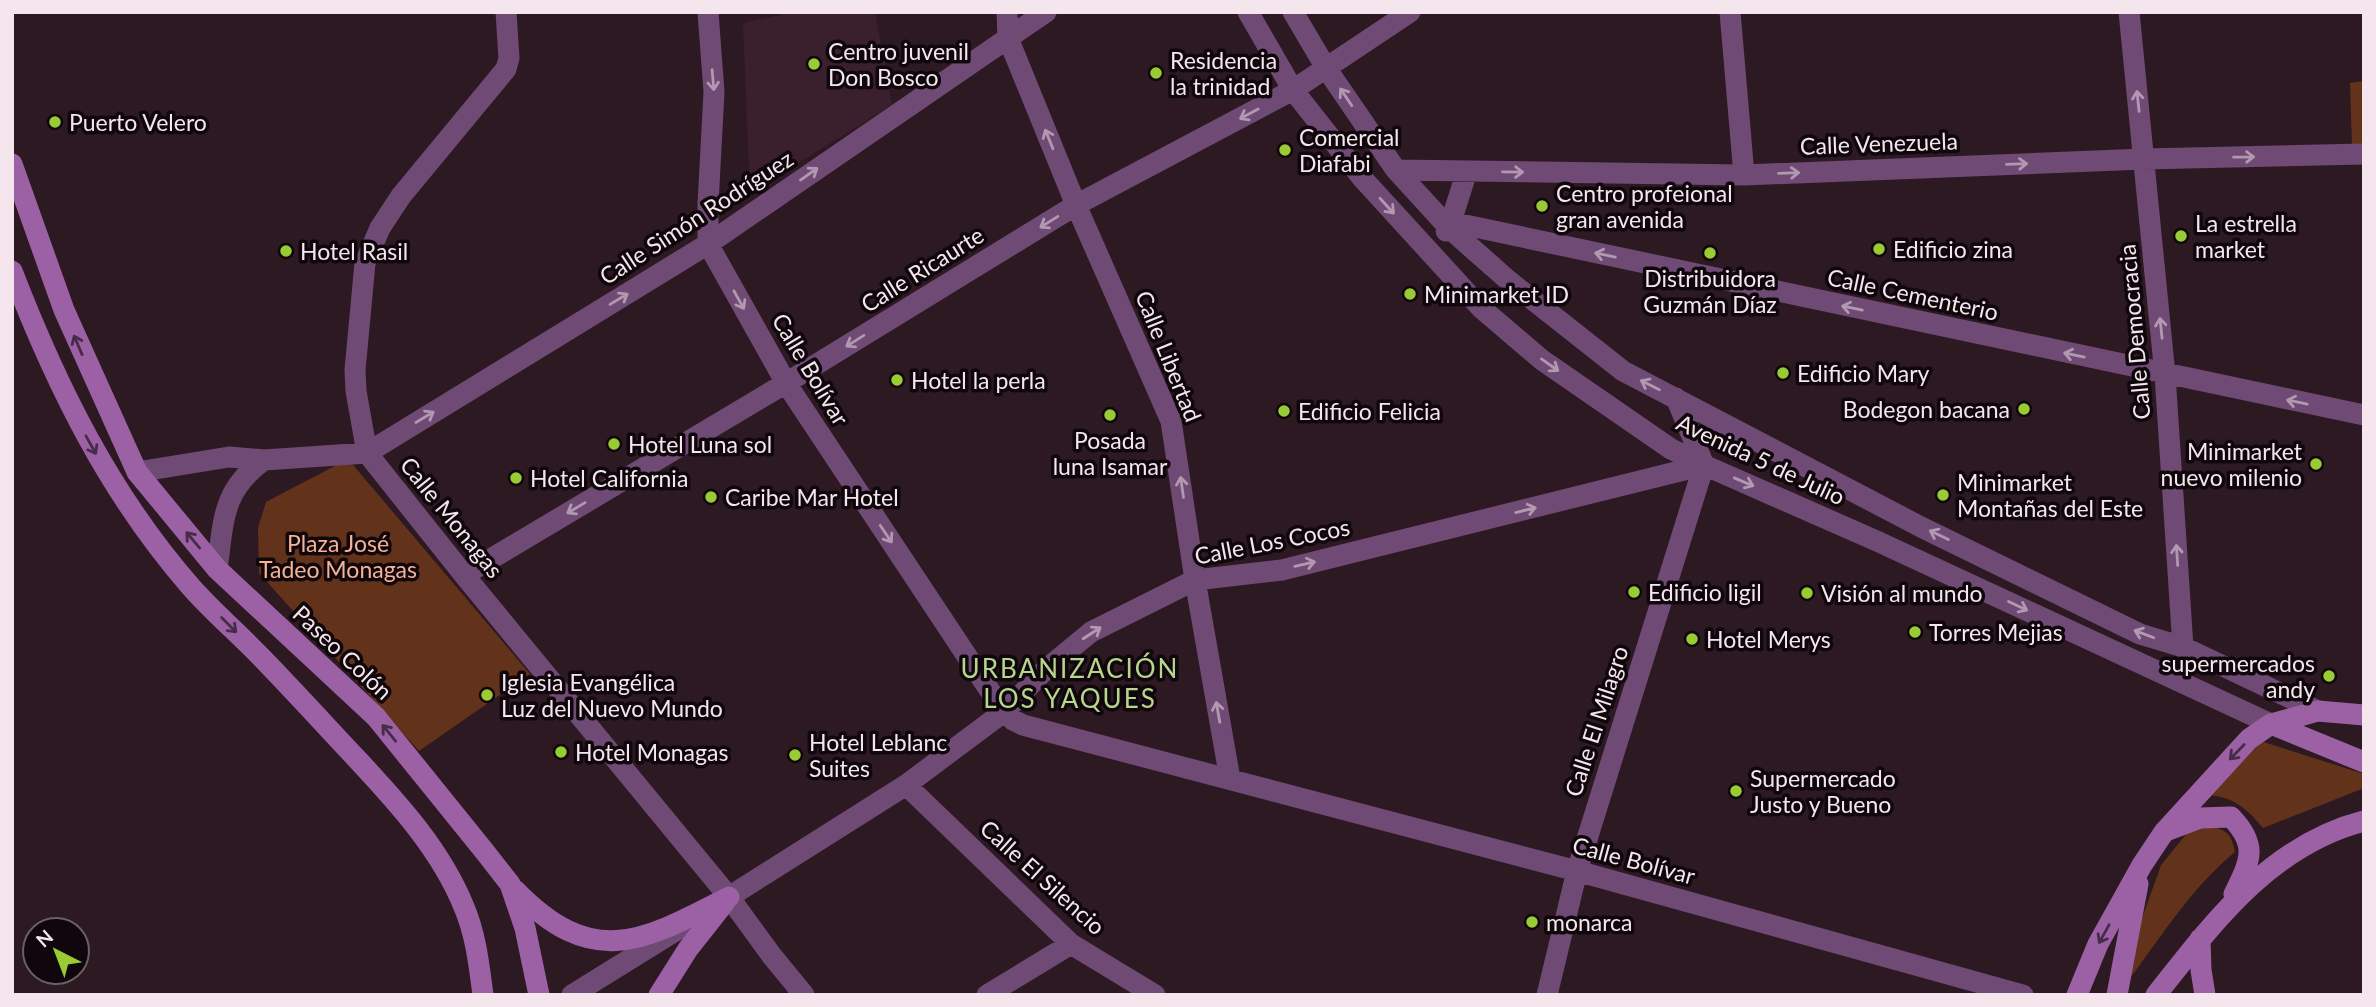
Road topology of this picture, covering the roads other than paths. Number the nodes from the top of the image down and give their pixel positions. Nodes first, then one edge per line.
1 (506, 12) edge
2 (708, 12) edge
3 (1007, 12) edge
4 (1046, 12) edge
5 (1248, 12) edge
6 (1293, 12) edge
7 (1410, 12) edge
8 (1730, 12) edge
9 (2129, 12) edge
10 (1008, 38) junction
11 (1326, 68) junction
12 (1293, 90) junction
13 (2364, 154) edge
14 (2144, 159) junction
15 (12, 164) edge
16 (1396, 170) junction
17 (1467, 171) junction
18 (1744, 175) junction
19 (1076, 205) junction
20 (1450, 225) junction
21 (709, 244) junction
22 (1427, 251) junction
23 (12, 271) edge
24 (2165, 375) junction
25 (786, 383) junction
26 (1676, 398) junction
27 (2364, 415) edge
28 (367, 453) junction
29 (264, 460) junction
30 (1704, 465) junction
31 (137, 472) junction
32 (217, 569) junction
33 (464, 575) junction
34 (1195, 580) junction
35 (2183, 647) junction
36 (1005, 710) junction
37 (2318, 711) junction
38 (2364, 715) edge
39 (2272, 724) junction
40 (2364, 762) edge
41 (1230, 779) junction
42 (906, 785) junction
43 (2364, 821) edge
44 (2164, 832) junction
45 (2142, 864) junction
46 (1577, 871) junction
47 (510, 884) junction
48 (729, 897) junction
49 (2205, 933) junction
50 (1071, 944) junction
51 (483, 995) edge
52 (539, 995) edge
53 (572, 995) edge
54 (659, 995) edge
55 (804, 995) edge
56 (987, 995) edge
57 (1155, 995) edge
58 (1547, 995) edge
59 (2023, 995) edge
60 (2077, 995) edge
61 (2117, 995) edge
62 (2156, 995) edge
63 (2205, 995) edge

1 - 28 street, Calle Monagas
2 -> 21 street, Calle Bolívar
3 - 10 street, Calle Libertad
4 - 10 street, Calle Simón Rodríguez
5 - 12 street, Avenida 5 de Julio
6 - 11 street, Avenida 5 de Julio
7 - 11 street, Calle Ricaurte
8 - 18 street
14 -> 9 street, Calle Democracia
19 -> 10 street, Calle Libertad
21 -> 10 street, Calle Simón Rodríguez
11 - 12 street, Calle Ricaurte
16 -> 11 street, Avenida 5 de Julio
12 -> 19 street, Calle Ricaurte
12 -> 22 street, Avenida 5 de Julio
14 -> 13 street, Calle Venezuela
18 -> 14 street, Calle Venezuela
24 -> 14 street, Calle Democracia
31 -> 15 street, Paseo Colón
16 - 17 street, Calle Venezuela
16 - 20 street, Avenida 5 de Julio
17 -> 18 street, Calle Venezuela
17 - 20 street
19 -> 25 street, Calle Ricaurte
34 -> 19 street, Calle Libertad
20 - 22 street
24 -> 20 street, Calle Cementerio
26 -> 20 street, Avenida 5 de Julio
21 -> 25 street, Calle Bolívar
28 -> 21 street, Calle Simón Rodríguez
22 -> 30 street, Avenida 5 de Julio
23 -> 51 street
27 -> 24 street, Calle Cementerio
35 -> 24 street, Calle Democracia
25 -> 33 street, Calle Ricaurte
25 -> 36 street, Calle Bolívar
26 - 30 street
35 -> 26 street, Avenida 5 de Julio
28 - 29 street
28 - 33 street, Calle Monagas
29 - 31 street
29 - 32 street
34 -> 30 street, Calle Los Cocos
30 -> 39 street, Avenida 5 de Julio
30 - 46 street, Calle El Milagro
32 -> 31 street, Paseo Colón
47 -> 32 street, Paseo Colón
33 - 48 street, Calle Monagas
36 -> 34 street, Calle Los Cocos
41 -> 34 street, Calle Libertad
35 - 37 street, Avenida 5 de Julio
36 - 41 street, Calle Bolívar
36 - 42 street, Calle Los Cocos
37 - 38 street
37 - 39 street
39 - 40 street
39 -> 44 street
41 - 46 street, Calle Bolívar
42 - 48 street, Calle Los Cocos
42 - 50 street, Calle El Silencio
43 - 49 street
44 - 45 street
44 - 49 street
45 -> 60 street
45 - 61 street
46 - 58 street, Calle El Milagro
46 - 59 street, Calle Bolívar
47 - 48 street
47 - 52 street, Paseo Colón
48 - 53 street, Calle Los Cocos
48 - 54 street
48 - 55 street, Calle Monagas
49 - 62 street
49 - 63 street
50 - 56 street
50 - 57 street, Calle El Silencio

